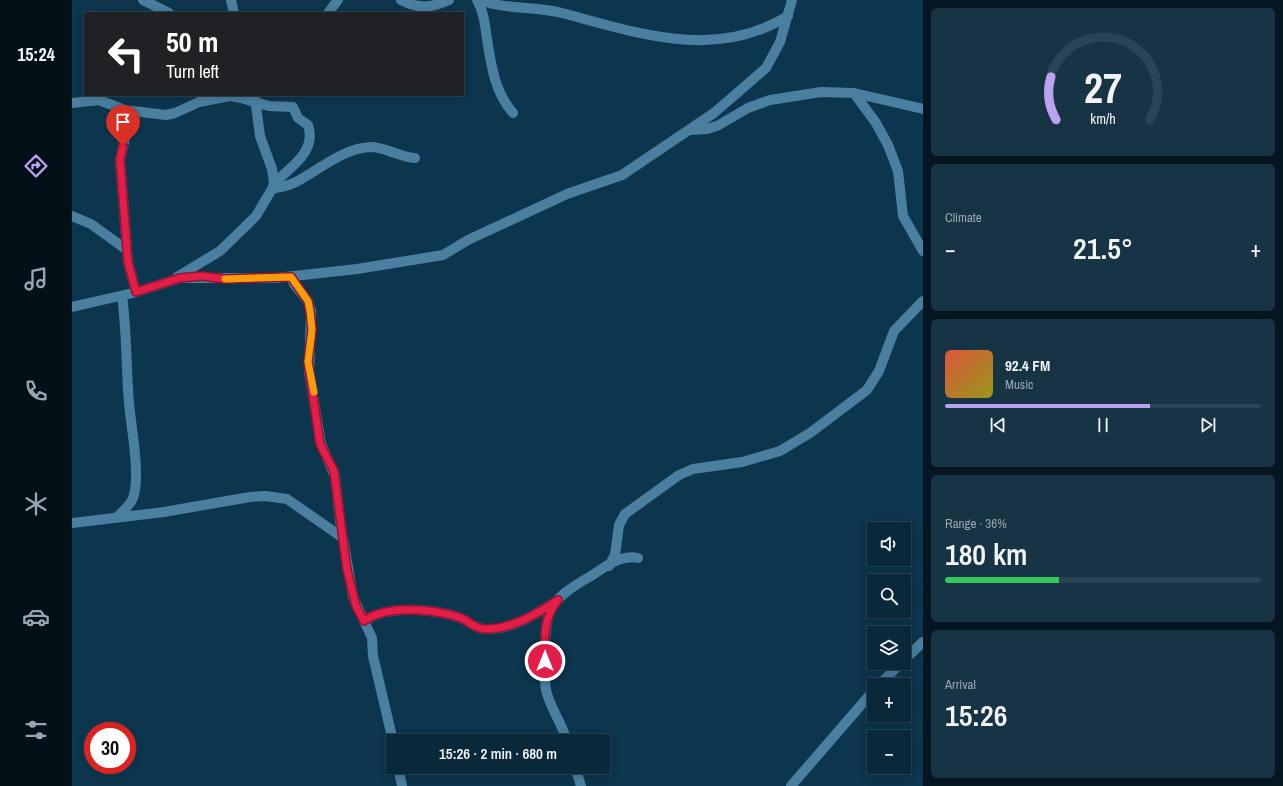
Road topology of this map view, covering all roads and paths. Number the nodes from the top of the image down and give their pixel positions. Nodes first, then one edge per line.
1 (143, 0) edge
2 (231, 0) edge
3 (338, 0) edge
4 (401, 0) edge
5 (449, 0) edge
6 (477, 0) edge
7 (481, 0) edge
8 (792, 0) edge
9 (167, 12) edge
10 (234, 12) edge
11 (329, 12) edge
12 (788, 16) junction
13 (854, 92) junction
14 (232, 96) edge
15 (255, 99) edge
16 (72, 103) edge
17 (923, 109) edge
18 (124, 110) junction
19 (513, 113) dead end
20 (690, 130) junction
21 (415, 158) dead end
22 (273, 186) junction
23 (72, 216) edge
24 (126, 250) junction
25 (923, 251) edge
26 (291, 277) junction
27 (173, 279) junction
28 (136, 292) junction
29 (122, 296) junction
30 (923, 301) edge
31 (72, 307) edge
32 (117, 517) junction
33 (72, 522) edge
34 (342, 537) junction
35 (638, 558) dead end
36 (609, 566) junction
37 (558, 600) junction
38 (364, 621) junction
39 (923, 642) edge
40 (911, 653) edge
41 (894, 670) edge
42 (887, 678) edge
43 (867, 698) edge
44 (391, 734) edge
45 (565, 734) edge
46 (399, 774) edge
47 (577, 774) edge
48 (402, 786) edge
49 (581, 786) edge
50 (791, 786) edge

1 - 9 street
2 - 10 street
3 - 11 street
4 - 5 street
6 - 19 street
7 - 12 street
8 - 12 street
12 - 20 street
13 - 17 street
13 - 20 street
13 - 25 street
14 - 15 street
14 - 18 street
15 - 22 street
15 - 22 street
16 - 18 street
18 - 24 street
20 - 26 street
21 - 22 street
22 - 27 street
23 - 24 street
24 - 28 street
26 - 27 street
26 - 34 street
27 - 28 street
28 - 29 street
29 - 31 street
29 - 32 street
30 - 36 street
32 - 33 street
32 - 34 street
34 - 38 street
35 - 36 street
36 - 37 street
37 - 38 street
37 - 45 street
38 - 44 street
39 - 40 street
41 - 42 street
43 - 50 street
46 - 48 street
47 - 49 street

